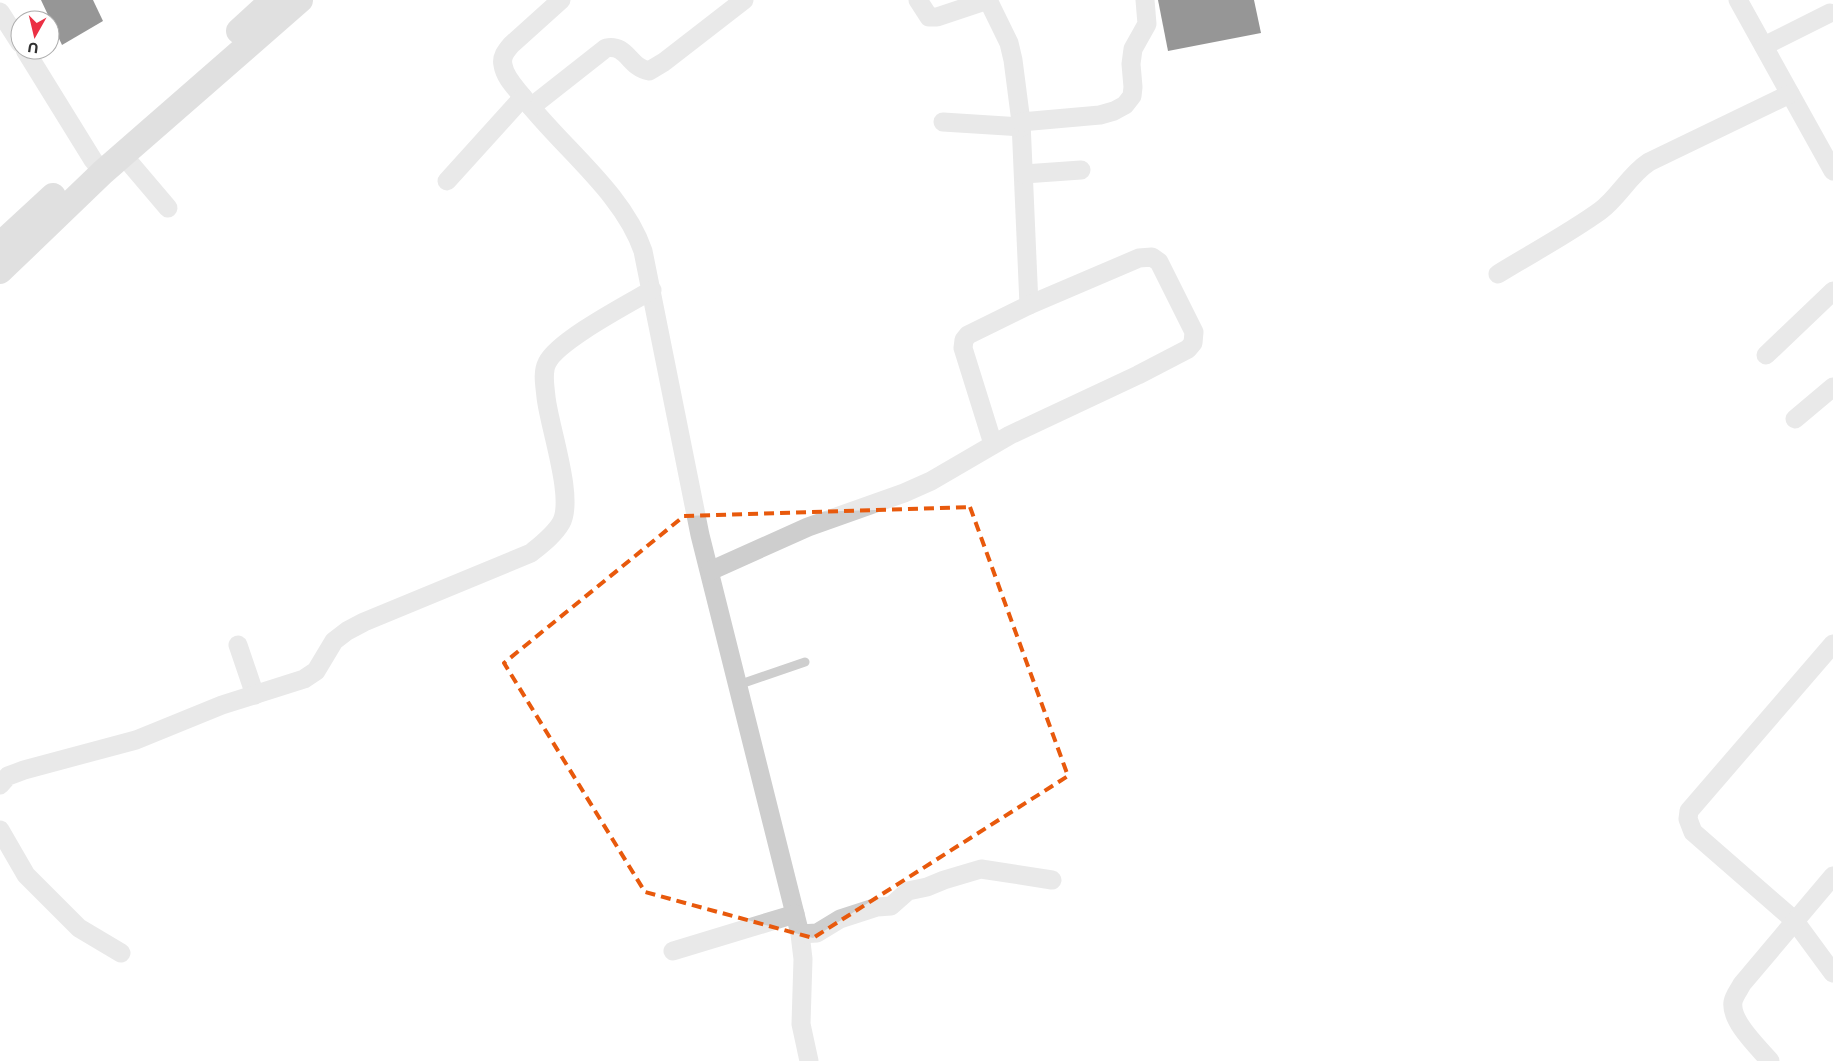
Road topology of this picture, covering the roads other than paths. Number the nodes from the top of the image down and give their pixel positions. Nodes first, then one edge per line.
1 (273, 0) edge
2 (300, 0) edge
3 (561, 0) edge
4 (744, 0) edge
5 (918, 0) edge
6 (988, 0) edge
7 (1145, 0) edge
8 (1738, 0) edge
9 (0, 12) edge
10 (1830, 13) dead end
11 (10, 36) edge
12 (1764, 46) junction
13 (31, 60) edge
14 (1790, 94) junction
15 (527, 102) junction
16 (943, 122) dead end
17 (1022, 124) junction
18 (123, 155) junction
19 (98, 166) junction
20 (1081, 170) dead end
21 (1833, 171) edge
22 (1024, 174) junction
23 (447, 181) dead end
24 (168, 208) dead end
25 (0, 245) edge
26 (0, 271) edge
27 (1498, 274) dead end
28 (652, 290) junction
29 (1833, 291) edge
30 (1029, 305) junction
31 (1766, 356) dead end
32 (1833, 387) edge
33 (1795, 419) dead end
34 (993, 444) junction
35 (710, 571) junction
36 (1833, 644) edge
37 (238, 645) dead end
38 (805, 662) dead end
39 (738, 685) junction
40 (255, 695) junction
41 (0, 785) edge
42 (0, 830) edge
43 (1833, 876) edge
44 (1052, 880) dead end
45 (795, 914) junction
46 (1794, 920) junction
47 (800, 934) junction
48 (673, 951) dead end
49 (121, 952) dead end
50 (1833, 972) edge
51 (809, 1061) edge
52 (1770, 1061) edge

1 - 19 main road
2 - 18 main road
3 - 15 street
4 - 15 street
5 - 6 street
6 - 17 street
7 - 17 street
8 - 12 street
9 - 11 street
10 - 12 street
12 - 14 street
13 - 19 street
14 - 21 street
14 - 27 street
15 - 23 street
15 - 28 street
16 - 17 street
17 - 22 street
18 - 19 main road
18 - 24 street
19 - 25 main road
19 - 26 main road
20 - 22 street
22 - 30 street
28 - 35 street
28 - 40 street
29 - 31 street
30 - 34 street
30 - 34 street
32 - 33 street
34 - 35 street
35 - 39 street
36 - 46 street
37 - 40 street
38 - 39 lane
39 - 45 street
40 - 41 street
42 - 49 street
43 - 46 street
44 - 47 street
45 - 47 street
45 - 48 street
46 - 50 street
46 - 52 street
47 - 51 street

